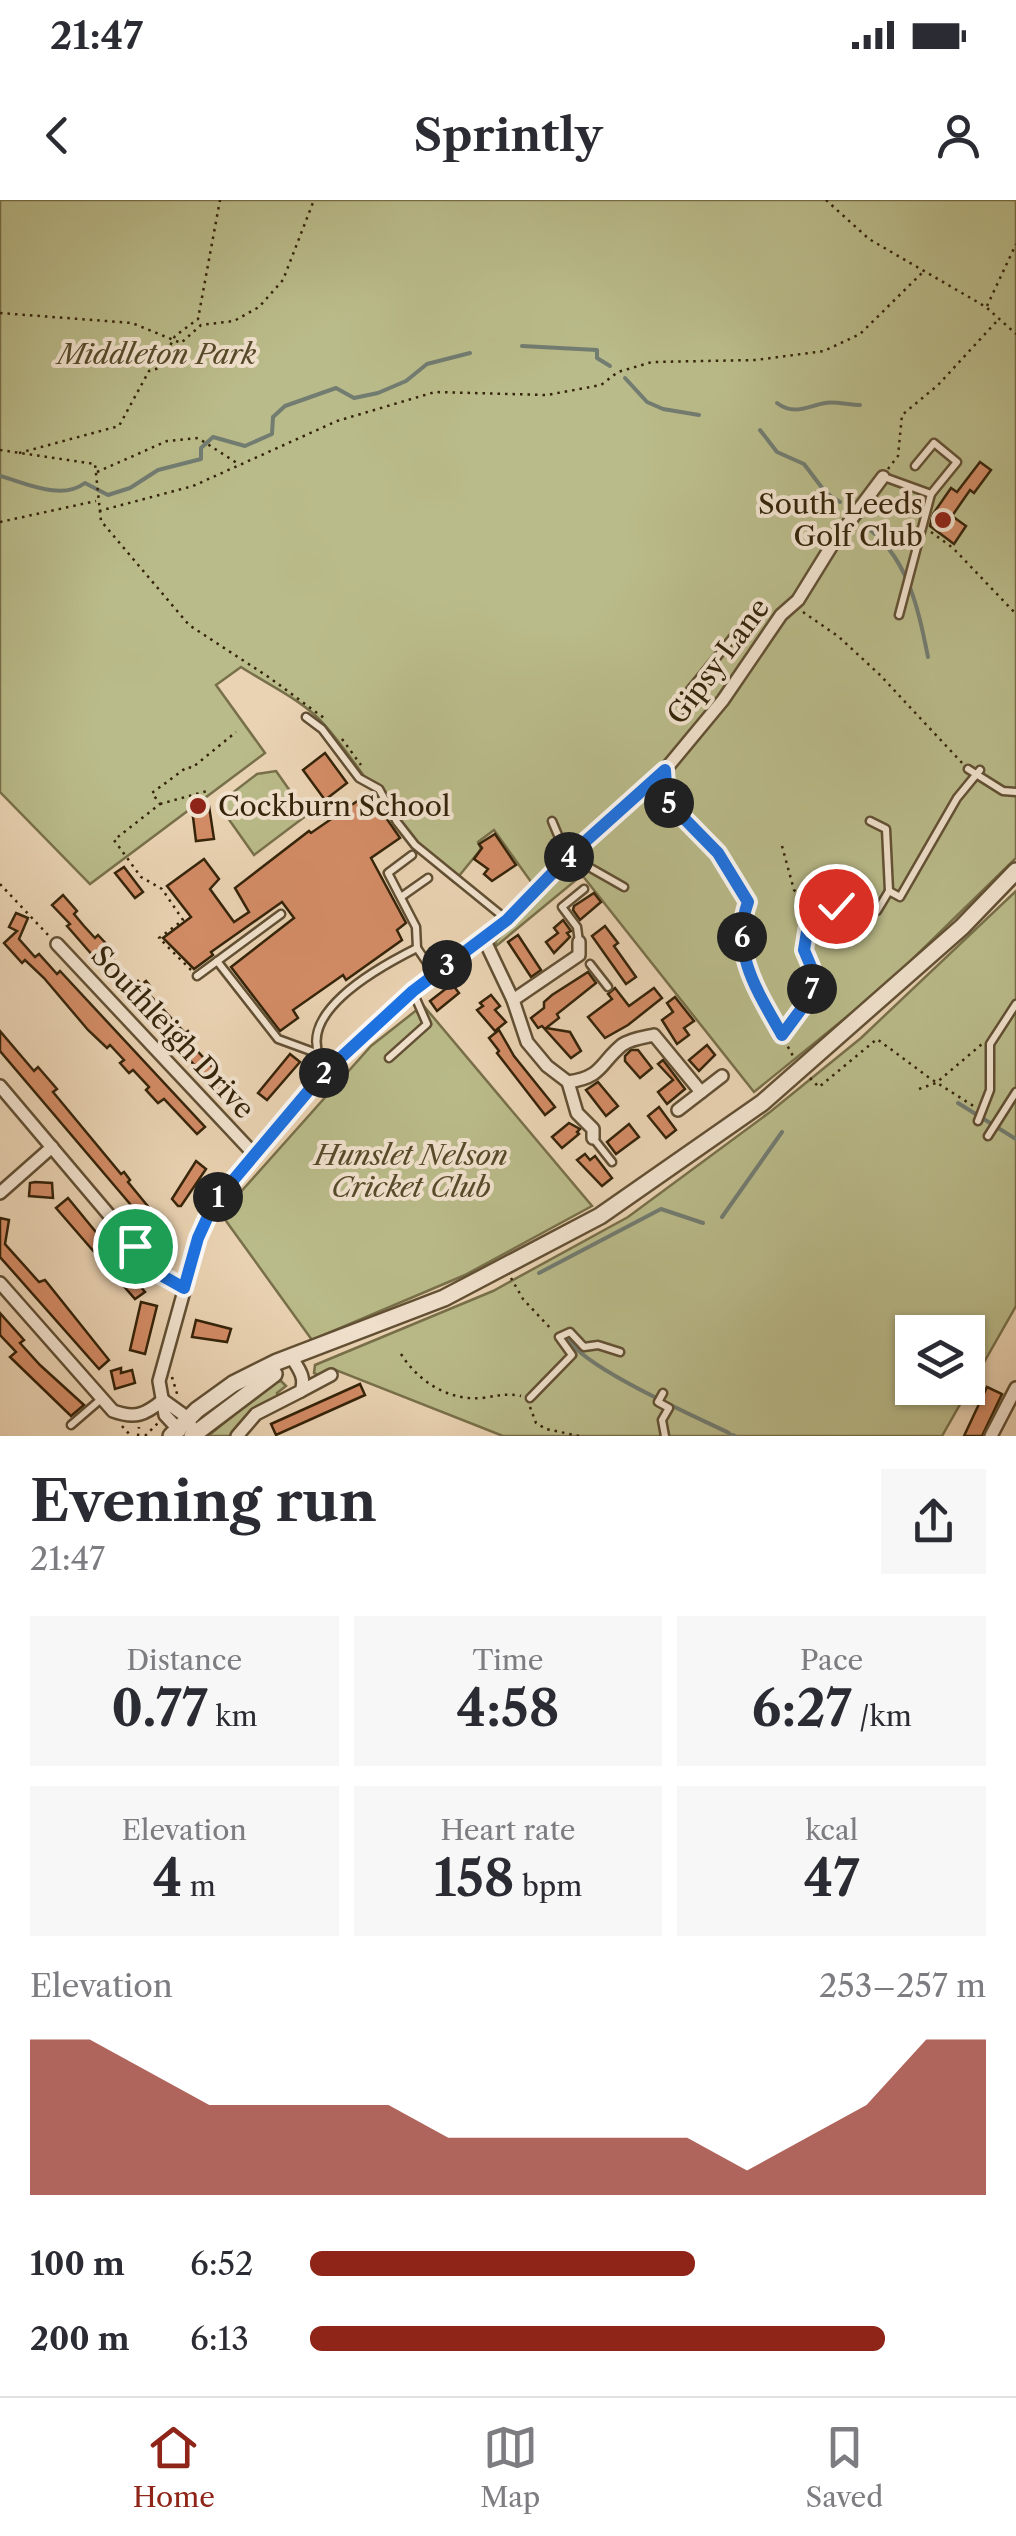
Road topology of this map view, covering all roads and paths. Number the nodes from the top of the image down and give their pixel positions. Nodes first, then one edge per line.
1 (220, 200) edge
2 (314, 200) edge
3 (826, 200) edge
4 (1016, 244) edge
5 (924, 271) junction
6 (986, 307) junction
7 (0, 312) edge
8 (998, 320) junction
9 (1016, 334) edge
10 (173, 340) junction
11 (0, 450) edge
12 (17, 453) junction
13 (241, 465) junction
14 (915, 466) dead end
15 (95, 472) junction
16 (883, 477) junction
17 (931, 494) junction
18 (97, 501) junction
19 (99, 511) junction
20 (0, 522) edge
21 (921, 525) junction
22 (792, 605) junction
23 (1016, 614) edge
24 (899, 615) dead end
25 (746, 620) dead end
26 (684, 710) dead end
27 (306, 717) dead end
28 (236, 732) dead end
29 (968, 768) joint
30 (665, 770) junction
31 (978, 772) junction
32 (379, 789) junction
33 (207, 792) dead end
34 (1016, 792) edge
35 (160, 804) junction
36 (552, 821) dead end
37 (870, 821) dead end
38 (782, 846) dead end
39 (412, 854) dead end
40 (570, 856) junction
41 (1016, 870) edge
42 (428, 878) dead end
43 (0, 884) edge
44 (624, 887) dead end
45 (584, 889) dead end
46 (889, 891) junction
47 (402, 897) junction
48 (883, 901) junction
49 (811, 907) junction
50 (877, 911) dead end
51 (281, 914) dead end
52 (507, 920) junction
53 (484, 939) junction
54 (57, 944) joint
55 (417, 948) junction
56 (579, 948) junction
57 (217, 961) junction
58 (590, 964) joint
59 (435, 974) junction
60 (197, 976) joint
61 (608, 987) dead end
62 (413, 991) junction
63 (513, 1000) junction
64 (1016, 1004) edge
65 (997, 1034) junction
66 (782, 1035) junction
67 (319, 1054) junction
68 (390, 1058) dead end
69 (328, 1069) junction
70 (801, 1070) junction
71 (722, 1076) dead end
72 (568, 1082) junction
73 (936, 1082) junction
74 (0, 1086) edge
75 (919, 1089) dead end
76 (701, 1092) junction
77 (1016, 1092) edge
78 (678, 1110) dead end
79 (984, 1112) junction
80 (978, 1121) dead end
81 (596, 1131) joint
82 (988, 1136) dead end
83 (52, 1147) junction
84 (253, 1153) junction
85 (612, 1162) dead end
86 (0, 1193) edge
87 (506, 1268) junction
88 (0, 1283) edge
89 (184, 1288) junction
90 (559, 1337) junction
91 (620, 1352) dead end
92 (401, 1354) dead end
93 (292, 1358) junction
94 (161, 1373) junction
95 (332, 1375) dead end
96 (1016, 1388) edge
97 (301, 1390) junction
98 (661, 1397) dead end
99 (530, 1398) junction
100 (100, 1400) junction
101 (163, 1400) junction
102 (181, 1400) dead end
103 (160, 1420) dead end
104 (71, 1424) dead end
105 (152, 1429) junction
106 (184, 1431) edge
107 (145, 1436) edge
108 (160, 1436) edge
109 (237, 1436) edge
110 (580, 1436) edge
111 (664, 1436) edge
112 (992, 1436) edge

1 - 10 path
2 - 10 path
3 - 5 path
4 - 6 path
5 - 6 path
5 - 13 path
6 - 8 path
7 - 10 path
8 - 9 path
8 - 16 path
10 - 12 path
11 - 12 path
12 - 15 path
13 - 15 path
13 - 19 path
14 - 17 lane
15 - 18 path
16 - 17 lane
16 - 22 street, Gipsy Lane
17 - 21 lane
18 - 19 path
18 - 20 path
19 - 32 path
21 - 23 path
21 - 24 lane
22 - 29 path
22 - 30 street, Gipsy Lane
25 - 26 lane
27 - 32 lane
28 - 35 path
29 - 31 lane
30 - 40 street, Gipsy Lane
30 - 66 path
31 - 34 lane
31 - 46 lane
32 - 52 lane
33 - 35 path
35 - 60 path
36 - 40 lane
37 - 46 lane
38 - 49 path
39 - 47 lane
40 - 44 lane
40 - 52 street, Gipsy Lane
41 - 70 street
42 - 47 lane
43 - 54 path
45 - 56 lane
46 - 48 lane
47 - 55 lane
48 - 49 path
48 - 50 lane
49 - 66 path
51 - 57 lane
52 - 53 street, Gipsy Lane
53 - 59 street, Gipsy Lane
53 - 63 street
54 - 84 street, Southleigh Drive
55 - 59 lane
55 - 67 lane
56 - 58 street
56 - 63 street
57 - 60 lane
57 - 67 lane
58 - 61 lane
59 - 62 street, Gipsy Lane
62 - 68 lane
62 - 69 street, Gipsy Lane
63 - 72 street
64 - 65 lane
65 - 73 path
65 - 79 lane
66 - 70 path
67 - 69 lane
69 - 84 street, Gipsy Lane
70 - 73 path
70 - 87 street
71 - 76 street
72 - 76 street
72 - 81 street
73 - 75 path
73 - 79 path
74 - 83 street
76 - 78 street
77 - 82 lane
79 - 80 lane
81 - 85 lane
83 - 86 street
83 - 89 street
84 - 89 street, Gipsy Lane
87 - 90 path
87 - 93 street
88 - 100 street
89 - 94 street, Gipsy Lane
90 - 91 lane
90 - 99 lane
92 - 99 path
93 - 97 street
93 - 106 street
94 - 101 street, Gipsy Lane
94 - 102 path
95 - 97 street
96 - 112 street
97 - 109 street
98 - 111 lane
99 - 110 path
100 - 101 street
100 - 104 lane
101 - 106 street, Gipsy Lane
103 - 105 path
105 - 107 path
105 - 108 path

